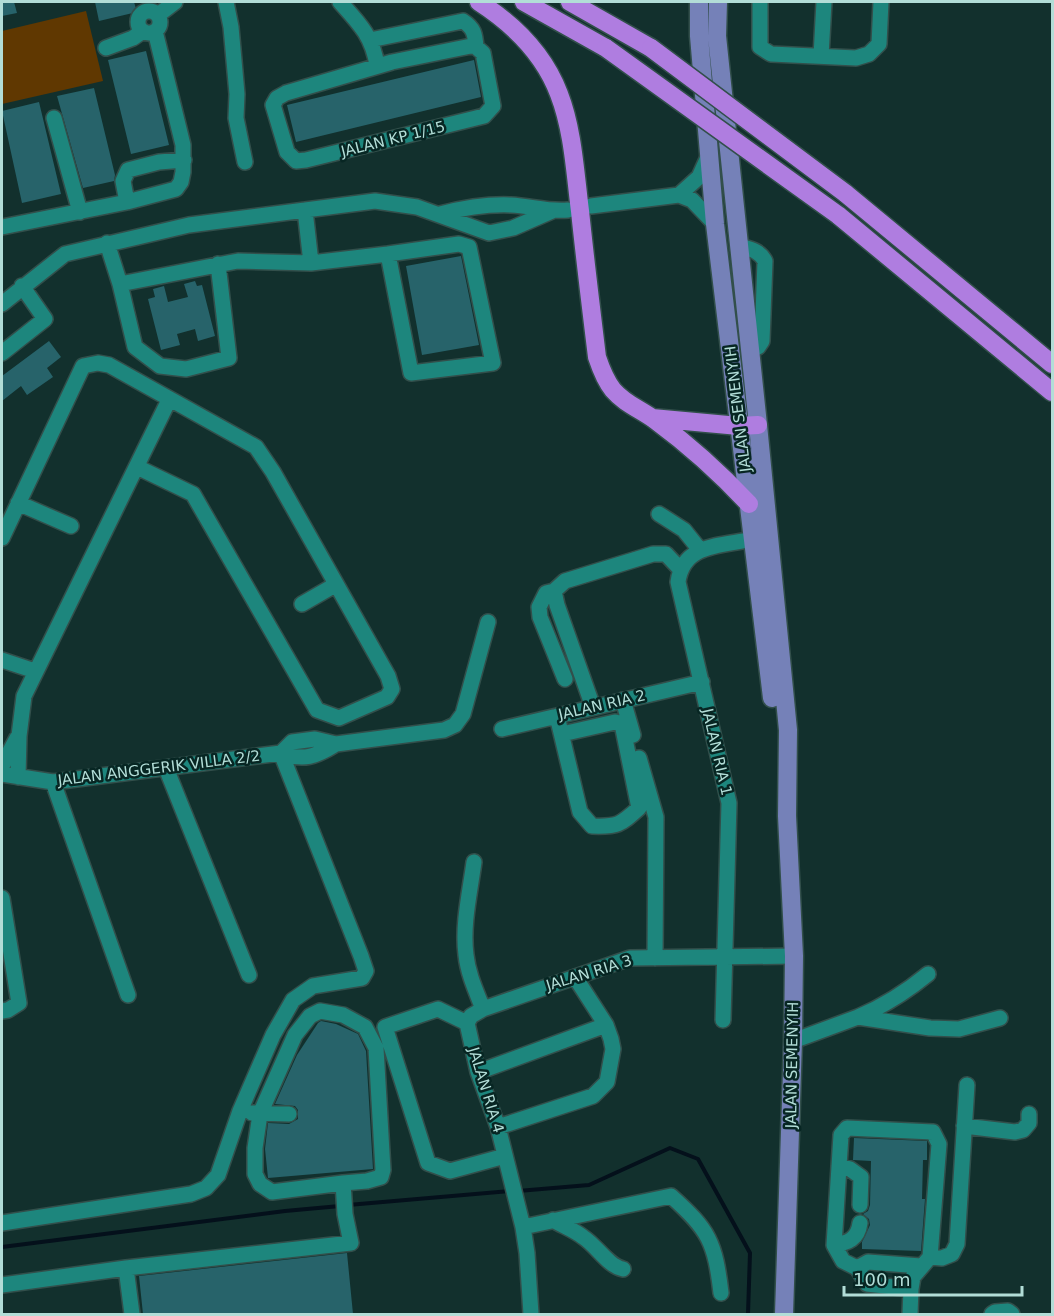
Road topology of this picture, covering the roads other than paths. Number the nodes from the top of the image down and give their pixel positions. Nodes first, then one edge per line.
1 (175, 2) edge
2 (226, 2) edge
3 (340, 2) edge
4 (479, 2) edge
5 (524, 2) edge
6 (570, 2) edge
7 (699, 2) edge
8 (718, 2) edge
9 (760, 2) edge
10 (824, 2) edge
11 (881, 2) edge
12 (153, 9) edge
13 (149, 31) junction
14 (370, 40) junction
15 (476, 47) junction
16 (106, 48) dead end
17 (821, 56) junction
18 (376, 66) junction
19 (54, 118) dead end
20 (709, 153) junction
21 (184, 160) junction
22 (245, 162) dead end
23 (679, 195) junction
24 (127, 202) junction
25 (734, 205) junction
26 (591, 206) dead end
27 (305, 210) junction
28 (568, 210) dead end
29 (552, 211) junction
30 (80, 212) junction
31 (440, 214) junction
32 (715, 215) junction
33 (2, 227) edge
34 (107, 243) junction
35 (739, 246) junction
36 (388, 254) junction
37 (311, 262) junction
38 (218, 264) junction
39 (120, 284) junction
40 (22, 286) junction
41 (2, 304) edge
42 (750, 350) junction
43 (2, 353) edge
44 (1053, 364) edge
45 (1053, 392) edge
46 (169, 400) junction
47 (652, 418) junction
48 (758, 425) junction
49 (740, 426) junction
50 (137, 467) junction
51 (18, 503) junction
52 (749, 504) junction
53 (659, 514) dead end
54 (71, 526) dead end
55 (2, 538) edge
56 (753, 539) junction
57 (700, 550) junction
58 (680, 569) junction
59 (335, 585) junction
60 (554, 591) junction
61 (302, 604) dead end
62 (488, 622) dead end
63 (2, 660) edge
64 (35, 671) junction
65 (565, 679) dead end
66 (702, 682) junction
67 (623, 700) junction
68 (593, 707) junction
69 (557, 716) junction
70 (502, 729) dead end
71 (561, 734) junction
72 (19, 736) junction
73 (281, 753) junction
74 (2, 766) edge
75 (166, 768) junction
76 (2, 774) edge
77 (18, 777) junction
78 (53, 782) junction
79 (787, 816) junction
80 (474, 862) dead end
81 (2, 898) edge
82 (725, 956) junction
83 (794, 956) junction
84 (655, 958) junction
85 (928, 974) dead end
86 (249, 975) dead end
87 (575, 977) junction
88 (128, 995) dead end
89 (483, 1009) junction
90 (2, 1011) edge
91 (858, 1017) junction
92 (1000, 1018) dead end
93 (723, 1020) dead end
94 (467, 1023) junction
95 (606, 1025) junction
96 (793, 1041) junction
97 (478, 1072) junction
98 (967, 1084) dead end
99 (240, 1111) junction
100 (260, 1114) junction
101 (289, 1114) dead end
102 (1029, 1114) dead end
103 (964, 1126) junction
104 (498, 1127) junction
105 (507, 1163) junction
106 (839, 1166) junction
107 (343, 1188) junction
108 (860, 1205) dead end
109 (554, 1221) junction
110 (2, 1223) edge
111 (860, 1223) dead end
112 (523, 1227) junction
113 (834, 1245) junction
114 (925, 1262) junction
115 (126, 1268) junction
116 (857, 1268) junction
117 (623, 1269) dead end
118 (2, 1286) edge
119 (911, 1289) junction
120 (721, 1293) dead end
121 (132, 1314) edge
122 (531, 1314) edge
123 (784, 1314) edge
124 (910, 1314) edge

1 - 12 street
2 - 22 street
3 - 14 street
4 - 47 highway
5 - 45 highway, bridge
6 - 44 highway, bridge
7 - 20 main road, JALAN SEMENYIH
8 - 25 main road, JALAN SEMENYIH
9 - 17 street
10 - 17 street
11 - 17 street
12 - 13 street
12 - 13 street
13 - 16 street
13 - 21 street
14 - 15 street
14 - 18 street
15 - 18 street, JALAN KP 1/15
15 - 18 street, JALAN KP 1/15
19 - 30 street
20 - 23 street
20 - 32 main road, JALAN SEMENYIH
21 - 24 street
21 - 24 street
23 - 26 street
23 - 32 street
24 - 30 street
25 - 32 main road
25 - 35 main road, JALAN SEMENYIH
27 - 31 street
27 - 34 street
27 - 37 street
28 - 29 street
29 - 31 street
29 - 31 street
30 - 33 street
32 - 49 main road, JALAN SEMENYIH
34 - 39 street
34 - 40 street
35 - 42 main road, JALAN SEMENYIH
35 - 42 street
36 - 36 street
36 - 37 street
37 - 38 street
38 - 39 street
38 - 39 street
40 - 41 street
40 - 43 street
42 - 48 main road, JALAN SEMENYIH
46 - 50 street
46 - 51 street
46 - 59 street
47 - 49 highway
47 - 52 highway
48 - 49 highway
48 - 79 main road, JALAN SEMENYIH
49 - 52 main road, JALAN SEMENYIH
50 - 59 street
50 - 64 street
51 - 54 street
51 - 55 street
52 - 56 main road, JALAN SEMENYIH
53 - 57 street
56 - 57 street
56 - 79 main road, JALAN SEMENYIH
57 - 58 street
58 - 60 street
58 - 66 street, JALAN RIA 1
59 - 61 street
60 - 65 street
60 - 68 street
62 - 73 street, JALAN ANGGERIK VILLA 2/2
63 - 64 street
64 - 72 street
66 - 67 street, JALAN RIA 2
66 - 82 street, JALAN RIA 1
67 - 68 street, JALAN RIA 2
67 - 84 street
68 - 69 street, JALAN RIA 2
69 - 70 street, JALAN RIA 2
69 - 71 street
71 - 71 street
72 - 74 street
72 - 77 street
73 - 75 street, JALAN ANGGERIK VILLA 2/2
73 - 99 street
75 - 78 street, JALAN ANGGERIK VILLA 2/2
75 - 86 street
76 - 77 street, JALAN ANGGERIK VILLA 2/2
77 - 78 street, JALAN ANGGERIK VILLA 2/2
78 - 88 street
79 - 83 main road, JALAN SEMENYIH
80 - 89 street
81 - 90 street
82 - 83 street, JALAN RIA 3
82 - 84 street, JALAN RIA 3
82 - 93 street, JALAN RIA 1
83 - 96 main road, JALAN SEMENYIH
84 - 87 street, JALAN RIA 3
85 - 91 street
87 - 89 street, JALAN RIA 3
87 - 95 street
89 - 94 street, JALAN RIA 3
91 - 92 street
91 - 96 street
94 - 97 street, JALAN RIA 4
94 - 105 street
95 - 97 street
95 - 104 street
96 - 123 main road, JALAN SEMENYIH
97 - 104 street, JALAN RIA 4
98 - 103 street
99 - 100 street
99 - 110 street
100 - 101 street
100 - 107 street
100 - 107 street
102 - 103 street
103 - 114 street
104 - 105 street, JALAN RIA 4
105 - 112 street, JALAN RIA 4
106 - 108 street
106 - 113 street
106 - 114 street
107 - 115 street
109 - 112 street
109 - 117 street
109 - 120 street
111 - 113 street
112 - 122 street, JALAN RIA 4
113 - 116 street
114 - 116 street
114 - 119 street
115 - 118 street
115 - 121 street
116 - 119 street
119 - 124 street

